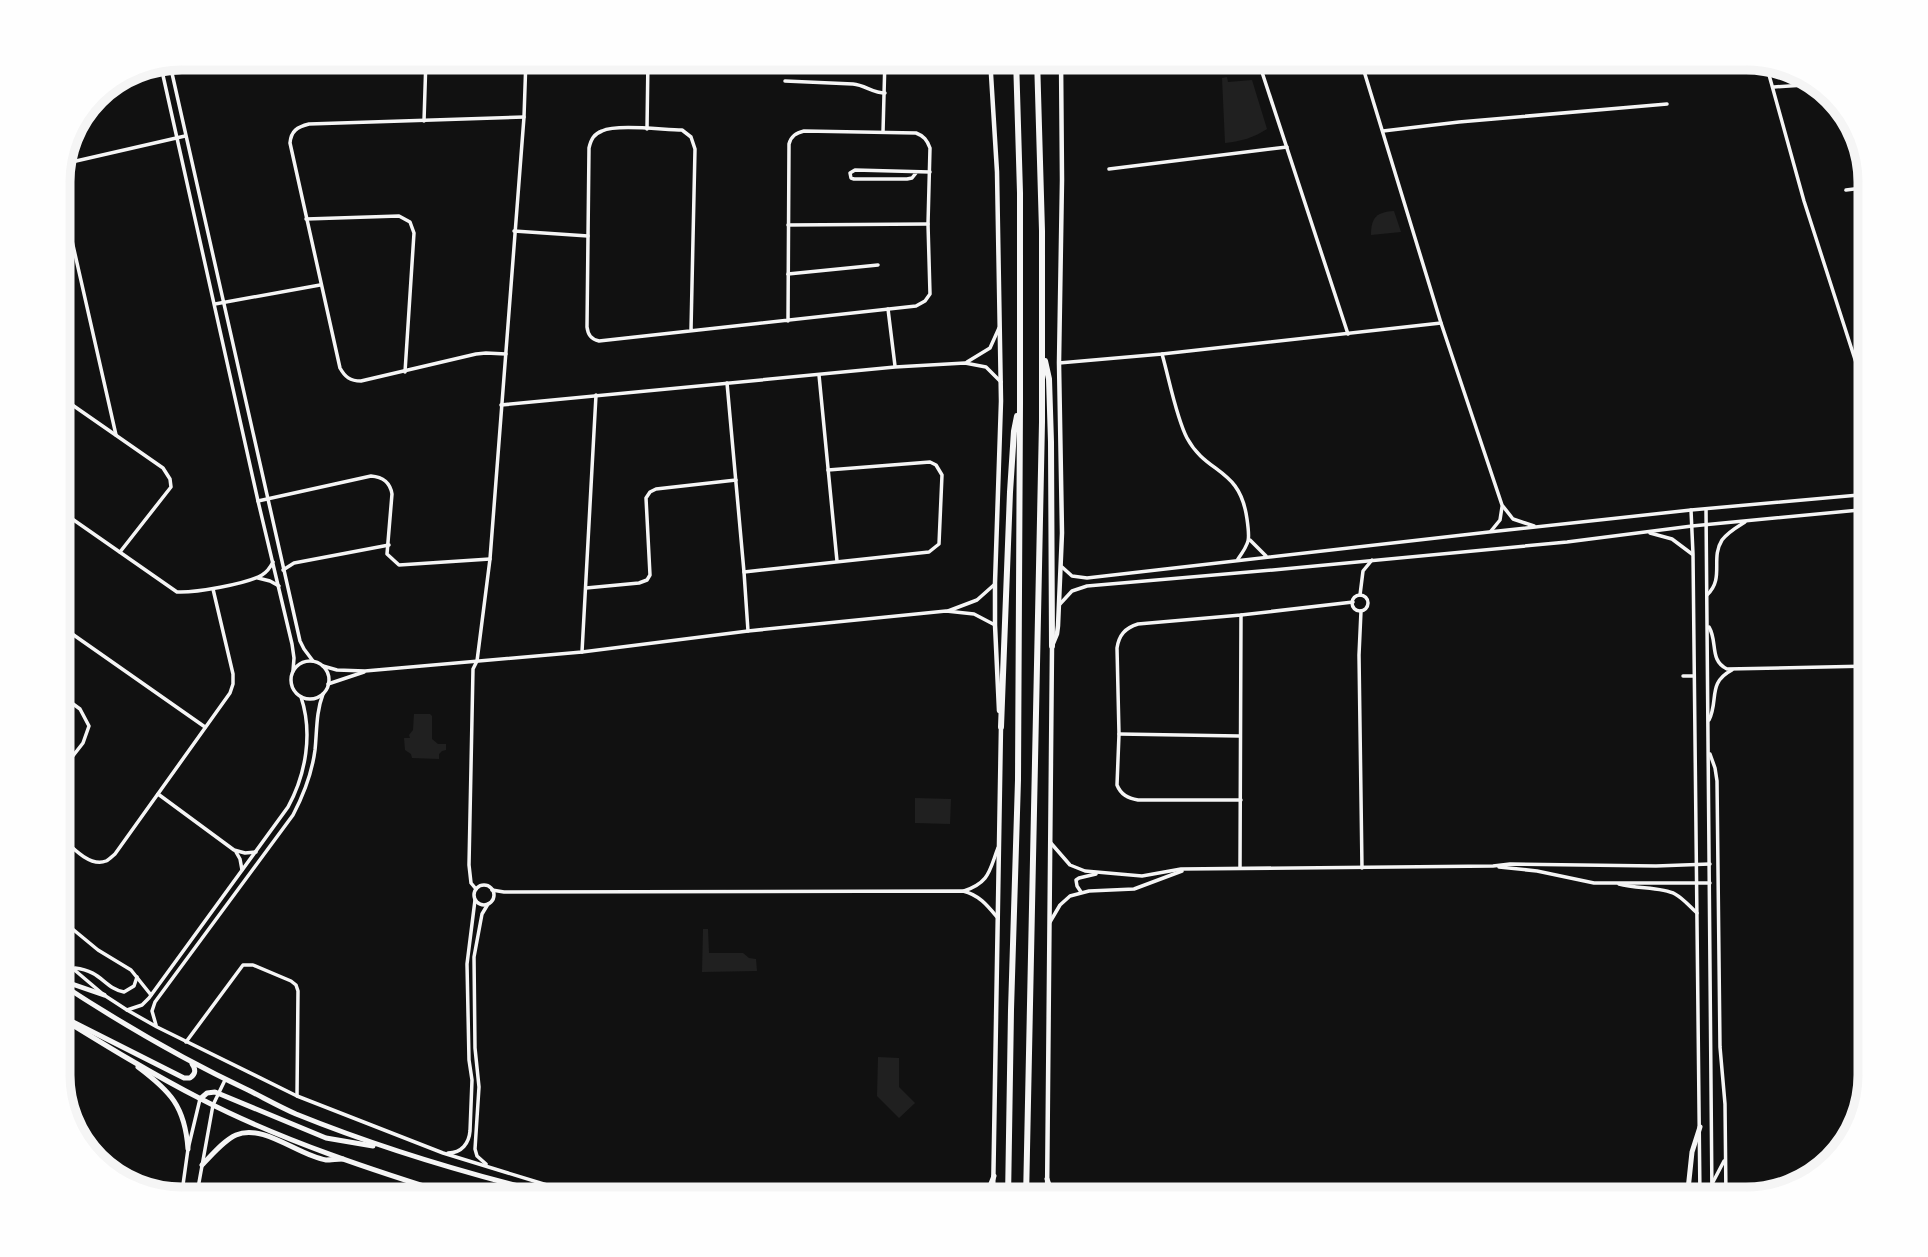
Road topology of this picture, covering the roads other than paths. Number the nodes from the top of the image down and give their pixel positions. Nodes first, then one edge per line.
1 (426, 70) edge
2 (526, 70) edge
3 (648, 70) edge
4 (885, 70) edge
5 (991, 70) edge
6 (1016, 70) edge
7 (1037, 70) edge
8 (1061, 70) edge
9 (1260, 70) edge
10 (1364, 70) edge
11 (171, 71) edge
12 (162, 72) edge
13 (1768, 72) edge
14 (785, 81) dead end
15 (1801, 85) edge
16 (1773, 87) junction
17 (885, 93) junction
18 (1667, 104) dead end
19 (524, 117) junction
20 (424, 121) junction
21 (647, 129) junction
22 (1383, 131) junction
23 (883, 132) junction
24 (185, 136) junction
25 (177, 138) junction
26 (1287, 147) junction
27 (72, 162) edge
28 (1109, 169) dead end
29 (882, 171) junction
30 (930, 172) junction
31 (916, 173) junction
32 (882, 179) junction
33 (1858, 188) edge
34 (1846, 190) dead end
35 (306, 219) junction
36 (928, 224) junction
37 (788, 225) junction
38 (514, 230) junction
39 (70, 236) edge
40 (589, 236) junction
41 (878, 265) dead end
42 (788, 274) junction
43 (320, 285) junction
44 (223, 303) junction
45 (215, 304) junction
46 (888, 309) junction
47 (788, 321) junction
48 (1441, 323) junction
49 (1000, 324) junction
50 (691, 330) junction
51 (1348, 334) junction
52 (1042, 349) junction
53 (506, 354) junction
54 (1162, 354) junction
55 (965, 363) junction
56 (1059, 363) junction
57 (895, 367) junction
58 (1858, 369) edge
59 (405, 372) junction
60 (819, 375) junction
61 (1001, 382) junction
62 (727, 383) junction
63 (596, 394) junction
64 (70, 403) edge
65 (1020, 404) junction
66 (502, 405) junction
67 (116, 435) junction
68 (828, 470) junction
69 (736, 480) junction
70 (1858, 495) edge
71 (267, 499) junction
72 (258, 501) junction
73 (1502, 505) junction
74 (1706, 509) junction
75 (1691, 510) junction
76 (1858, 510) edge
77 (70, 517) edge
78 (1747, 521) junction
79 (1706, 525) junction
80 (1692, 526) junction
81 (1538, 527) junction
82 (1489, 532) junction
83 (1644, 532) junction
84 (1250, 540) junction
85 (389, 545) junction
86 (120, 552) junction
87 (1693, 554) junction
88 (1268, 557) junction
89 (490, 559) junction
90 (1238, 560) junction
91 (1372, 560) junction
92 (837, 561) junction
93 (273, 562) junction
94 (1060, 566) junction
95 (283, 571) junction
96 (744, 572) junction
97 (256, 578) junction
98 (995, 583) junction
99 (279, 586) junction
100 (586, 588) junction
101 (213, 589) junction
102 (1360, 595) junction
103 (1707, 595) junction
104 (1353, 602) junction
105 (1059, 605) junction
106 (946, 611) junction
107 (1361, 611) junction
108 (1241, 615) junction
109 (995, 625) junction
110 (1707, 625) junction
111 (748, 631) junction
112 (70, 632) edge
113 (1052, 646) junction
114 (582, 652) junction
115 (313, 661) junction
116 (477, 661) junction
117 (323, 666) junction
118 (1858, 666) edge
119 (1734, 670) junction
120 (293, 671) junction
121 (365, 671) junction
122 (1694, 676) junction
123 (1683, 677) dead end
124 (328, 684) junction
125 (323, 694) junction
126 (301, 697) junction
127 (70, 702) edge
128 (1709, 721) junction
129 (205, 727) junction
130 (1001, 727) junction
131 (1119, 734) junction
132 (1240, 736) junction
133 (1709, 752) junction
134 (70, 760) edge
135 (158, 794) junction
136 (1241, 800) junction
137 (1049, 840) junction
138 (70, 844) edge
139 (998, 846) junction
140 (234, 850) junction
141 (256, 852) junction
142 (1696, 864) junction
143 (1710, 864) junction
144 (1493, 866) junction
145 (1240, 868) junction
146 (1362, 868) junction
147 (242, 870) junction
148 (1191, 870) junction
149 (1098, 873) junction
150 (1614, 883) junction
151 (1696, 883) junction
152 (1710, 883) junction
153 (476, 889) junction
154 (492, 890) junction
155 (963, 891) junction
156 (503, 892) junction
157 (1081, 892) junction
158 (493, 899) junction
159 (475, 900) junction
160 (488, 905) junction
161 (1696, 912) junction
162 (997, 917) junction
163 (1048, 926) junction
164 (70, 927) edge
165 (70, 965) edge
166 (74, 968) junction
167 (137, 977) junction
168 (70, 983) edge
169 (70, 988) edge
170 (1709, 990) junction
171 (104, 995) junction
172 (151, 995) junction
173 (1720, 1003) junction
174 (127, 1010) junction
175 (70, 1021) edge
176 (70, 1023) edge
177 (157, 1027) junction
178 (186, 1042) junction
179 (118, 1053) junction
180 (190, 1061) junction
181 (225, 1080) junction
182 (219, 1094) junction
183 (297, 1096) junction
184 (200, 1099) junction
185 (213, 1105) junction
186 (1700, 1126) junction
187 (384, 1147) junction
188 (188, 1149) junction
189 (443, 1153) junction
190 (346, 1159) junction
191 (1725, 1160) junction
192 (202, 1165) junction
193 (490, 1168) junction
194 (994, 1176) junction
195 (1047, 1180) junction
196 (1712, 1185) joint
197 (183, 1187) edge
198 (198, 1187) edge
199 (426, 1187) edge
200 (519, 1187) edge
201 (549, 1187) edge
202 (990, 1187) edge
203 (993, 1187) edge
204 (1008, 1187) edge
205 (1026, 1187) edge
206 (1047, 1187) edge
207 (1050, 1187) edge
208 (1688, 1187) edge
209 (1700, 1187) edge
210 (1726, 1187) edge

1 - 20 street
2 - 19 street
3 - 21 street
4 - 17 street
5 - 49 street
6 - 65 highway
7 - 52 highway
8 - 56 street
9 - 26 street
10 - 22 street
11 - 24 street
12 - 25 street
13 - 16 street
14 - 17 street
15 - 16 street
16 - 58 street
17 - 23 street
18 - 22 street
19 - 20 street
19 - 38 street
20 - 35 street
21 - 40 street
21 - 50 street
22 - 48 street
23 - 30 street
23 - 37 street
24 - 25 street
24 - 44 street
25 - 27 street
25 - 45 street
26 - 28 street
26 - 51 street
29 - 31 street
29 - 32 street
29 - 32 street
30 - 31 street
30 - 36 street
31 - 32 street
33 - 34 street
35 - 43 street
35 - 59 street
36 - 37 street
36 - 46 street
37 - 42 street
38 - 40 street
38 - 53 street
39 - 67 street
40 - 50 street
41 - 42 street
42 - 47 street
43 - 44 street
43 - 59 street
44 - 45 street
44 - 71 street
45 - 72 street
46 - 47 street
46 - 57 street
47 - 50 street
48 - 51 street
48 - 73 street
49 - 55 street
49 - 61 street
51 - 54 street
52 - 113 highway
52 - 205 highway
53 - 59 street
53 - 66 street
54 - 56 street
54 - 84 street
55 - 57 street
55 - 61 street
56 - 94 street
57 - 60 street
60 - 62 street
60 - 68 street
61 - 98 street
62 - 63 street
62 - 69 street
63 - 66 street
63 - 100 street
64 - 67 street
65 - 130 highway
65 - 204 highway
66 - 89 street
67 - 86 street
68 - 92 street
68 - 92 street
69 - 96 street
69 - 100 street
70 - 74 street
71 - 72 street
71 - 85 street
71 - 95 street
72 - 93 street
73 - 81 street
73 - 82 street
74 - 75 street
74 - 79 street
75 - 80 street
75 - 81 street
76 - 78 street
77 - 86 street
78 - 79 street
78 - 103 street
79 - 80 street
79 - 103 street
80 - 83 street
80 - 87 street
81 - 82 street
82 - 88 street
83 - 87 street
83 - 91 street
84 - 88 street
84 - 90 street
85 - 89 street
85 - 95 street
86 - 101 street
87 - 122 street
88 - 90 street
89 - 116 street
90 - 94 street
91 - 102 street
91 - 105 street
92 - 96 street
93 - 97 street
93 - 99 street
94 - 105 street
95 - 115 street
96 - 111 street
97 - 99 street
97 - 101 street
98 - 106 street
98 - 109 street
99 - 120 street
100 - 114 street
101 - 129 street
102 - 104 street
102 - 107 street
103 - 110 street
104 - 107 street
104 - 108 street
105 - 113 street
106 - 109 street
106 - 111 street
107 - 146 street
108 - 131 street
108 - 132 street
109 - 130 street
110 - 119 street
110 - 128 street
111 - 114 street
112 - 129 street
113 - 137 street
114 - 116 street
115 - 117 street
115 - 120 street
116 - 121 street
116 - 153 street
117 - 121 street
117 - 124 street
118 - 119 street
119 - 128 street
120 - 126 street
121 - 124 street
122 - 123 street
122 - 142 street
124 - 125 street
125 - 126 street
125 - 177 street
126 - 141 street
127 - 134 street
128 - 133 street
129 - 135 street
130 - 139 street
131 - 132 street
131 - 136 street
132 - 136 street
133 - 143 street
133 - 173 street
135 - 138 street
135 - 140 street
136 - 145 street
137 - 149 street
137 - 163 street
139 - 155 street
139 - 162 street
140 - 141 street
140 - 147 street
141 - 147 street
142 - 143 street
142 - 144 street
142 - 151 street
143 - 152 street
144 - 146 street
144 - 150 street
145 - 146 street
145 - 148 street
147 - 172 street
148 - 149 street
148 - 157 street
149 - 157 street
150 - 151 street
150 - 161 street
151 - 152 street
151 - 161 street
152 - 170 street
153 - 154 street
153 - 159 street
154 - 156 street
154 - 158 street
155 - 156 street
155 - 162 street
156 - 158 street
157 - 163 street
158 - 160 street
159 - 160 street
159 - 189 street
160 - 193 street
161 - 186 street
162 - 194 street
163 - 195 street
164 - 167 street
165 - 166 street
166 - 167 street
166 - 171 street
167 - 172 street
168 - 171 main road
169 - 180 main road
170 - 173 street
170 - 196 street
171 - 174 street
172 - 174 street
173 - 191 street
174 - 177 street
175 - 180 main road
176 - 179 main road
177 - 178 street
178 - 183 street
178 - 183 street
179 - 184 main road
179 - 188 main road
180 - 181 main road
181 - 182 street
181 - 187 main road
182 - 184 main road
182 - 185 street
182 - 187 main road
183 - 189 street
184 - 185 main road
184 - 188 street
185 - 190 main road
185 - 192 street
186 - 208 main road
186 - 209 street
187 - 200 main road
188 - 197 street
189 - 193 street
190 - 192 main road
190 - 199 main road
191 - 196 street
191 - 210 street
192 - 198 street
193 - 201 street
194 - 202 main road
194 - 203 street
195 - 206 street
195 - 207 main road

